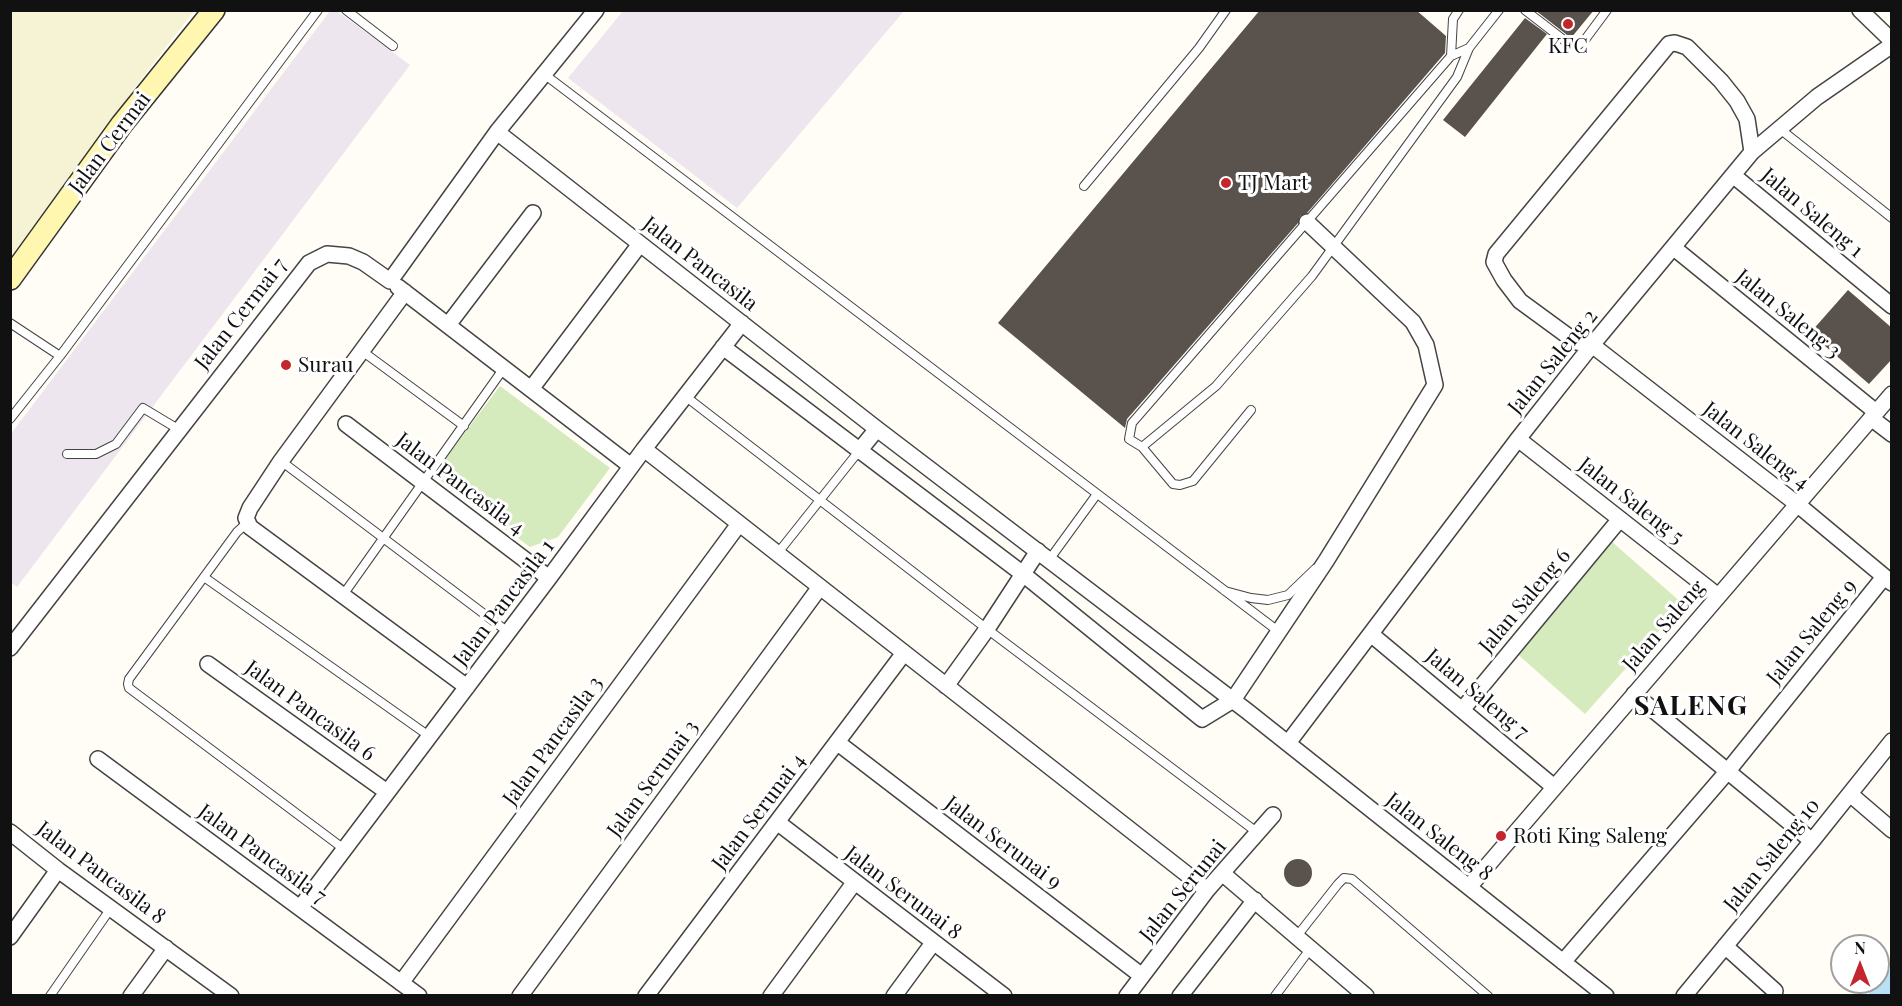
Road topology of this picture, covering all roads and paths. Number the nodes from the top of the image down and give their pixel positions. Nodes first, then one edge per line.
1 (214, 10) edge
2 (318, 10) edge
3 (346, 10) edge
4 (1226, 10) edge
5 (1459, 10) edge
6 (1499, 10) edge
7 (1525, 10) edge
8 (1607, 10) edge
9 (1860, 10) edge
10 (593, 11) edge
11 (1892, 43) edge
12 (393, 46) dead end
13 (1469, 48) junction
14 (1451, 56) junction
15 (544, 74) junction
16 (1780, 129) junction
17 (497, 132) junction
18 (1752, 152) junction
19 (1734, 176) junction
20 (1084, 186) dead end
21 (533, 213) dead end
22 (1892, 218) edge
23 (1307, 222) junction
24 (640, 244) junction
25 (1332, 246) junction
26 (1674, 248) junction
27 (10, 279) edge
28 (390, 281) junction
29 (405, 292) junction
30 (1892, 306) edge
31 (10, 323) edge
32 (742, 323) junction
33 (447, 325) junction
34 (1592, 345) junction
35 (723, 347) junction
36 (362, 351) junction
37 (60, 356) junction
38 (504, 368) junction
39 (531, 389) junction
40 (1892, 394) edge
41 (685, 396) junction
42 (1251, 410) dead end
43 (1873, 415) junction
44 (10, 419) edge
45 (346, 424) dead end
46 (464, 426) junction
47 (178, 429) junction
48 (877, 429) junction
49 (1892, 434) edge
50 (1518, 439) junction
51 (1142, 447) junction
52 (644, 449) junction
53 (859, 451) junction
54 (67, 454) dead end
55 (281, 461) junction
56 (631, 466) junction
57 (423, 483) junction
58 (1097, 494) junction
59 (819, 501) junction
60 (1797, 504) junction
61 (1620, 519) junction
62 (248, 522) junction
63 (739, 524) junction
64 (383, 540) junction
65 (777, 554) junction
66 (1044, 556) junction
67 (1326, 561) junction
68 (1023, 574) junction
69 (204, 577) junction
70 (549, 578) junction
71 (1888, 580) edge
72 (819, 587) junction
73 (1221, 590) junction
74 (343, 595) junction
75 (1718, 596) junction
76 (987, 629) junction
77 (1278, 631) junction
78 (508, 633) junction
79 (1372, 634) junction
80 (10, 648) edge
81 (904, 653) junction
82 (208, 664) dead end
83 (946, 686) junction
84 (467, 687) junction
85 (1634, 694) junction
86 (1233, 700) junction
87 (1462, 710) junction
88 (429, 736) junction
89 (1892, 741) edge
90 (838, 743) junction
91 (1288, 744) junction
92 (98, 759) dead end
93 (1727, 772) junction
94 (1554, 787) junction
95 (387, 792) junction
96 (1850, 794) junction
97 (1273, 814) dead end
98 (777, 822) junction
99 (1892, 830) edge
100 (10, 832) edge
101 (1258, 833) junction
102 (1812, 841) junction
103 (344, 849) junction
104 (58, 870) junction
105 (1222, 873) junction
106 (854, 883) junction
107 (1469, 887) junction
108 (1207, 890) junction
109 (1255, 900) junction
110 (111, 908) junction
111 (300, 908) junction
112 (1297, 936) junction
113 (10, 937) edge
114 (933, 943) junction
115 (1725, 946) junction
116 (166, 948) junction
117 (1311, 948) junction
118 (1563, 962) junction
119 (1142, 976) junction
120 (401, 983) junction
121 (1775, 991) dead end
122 (1363, 995) edge
123 (50, 996) edge
124 (131, 996) edge
125 (231, 996) edge
126 (419, 996) edge
127 (520, 996) edge
128 (646, 996) edge
129 (771, 996) edge
130 (894, 996) edge
131 (1004, 996) edge
132 (1127, 996) edge
133 (1180, 996) edge
134 (1275, 996) edge
135 (1488, 996) edge
136 (1606, 996) edge
137 (1684, 996) edge

1 - 27 street, Jalan Cermai
2 - 37 lane
3 - 12 lane
4 - 20 lane
5 - 14 lane
6 - 13 lane
7 - 8 lane
9 - 11 street
10 - 15 street
11 - 16 street, Jalan Saleng 2
13 - 14 lane
13 - 25 lane
14 - 23 lane
15 - 17 street
15 - 58 lane
16 - 18 street, Jalan Saleng 2
16 - 22 lane
17 - 24 street, Jalan Pancasila
17 - 28 street
18 - 19 street, Jalan Saleng 2
18 - 34 street, Jalan Saleng 4
19 - 26 street, Jalan Saleng 2
19 - 30 street, Jalan Saleng 1
21 - 33 street
23 - 25 street
23 - 51 lane
24 - 32 street, Jalan Pancasila
24 - 39 street
25 - 51 lane
25 - 67 street
26 - 34 street, Jalan Saleng 2
26 - 43 street, Jalan Saleng 3
28 - 29 street, Jalan Cermai 7
28 - 47 street, Jalan Cermai 7
29 - 33 street, Jalan Cermai 7
29 - 36 street
31 - 37 lane
32 - 35 street, Jalan Pancasila 1
32 - 48 street, Jalan Pancasila
33 - 38 street, Jalan Cermai 7
34 - 50 street, Jalan Saleng 2
34 - 60 street, Jalan Saleng 4
35 - 41 street, Jalan Pancasila 1
35 - 53 street
36 - 46 lane
36 - 55 street
37 - 44 lane
38 - 39 street, Jalan Cermai 7
38 - 46 lane
39 - 56 street, Jalan Cermai 7
40 - 43 street, Jalan Saleng
41 - 52 street, Jalan Pancasila 1
41 - 59 lane
42 - 51 lane
43 - 49 street, Jalan Saleng 3
43 - 60 street, Jalan Saleng
45 - 57 street, Jalan Pancasila 4
46 - 57 lane
47 - 54 lane
47 - 80 street, Jalan Cermai 7
48 - 53 street
48 - 66 street, Jalan Pancasila
50 - 61 street, Jalan Saleng 5
50 - 79 street, Jalan Saleng 2
52 - 56 street, Jalan Pancasila 1
52 - 63 street
53 - 59 lane
53 - 68 street
55 - 62 street
55 - 64 lane
56 - 70 street, Jalan Pancasila 1
57 - 64 lane
57 - 70 street, Jalan Pancasila 4
58 - 66 lane
58 - 73 lane
59 - 65 lane
59 - 76 lane
60 - 71 street, Jalan Saleng 4
60 - 75 street, Jalan Saleng
61 - 75 street, Jalan Saleng 5
61 - 87 street, Jalan Saleng 6
62 - 69 lane
62 - 74 street
63 - 65 street
63 - 120 street, Jalan Pancasila 3
64 - 74 lane
64 - 78 lane
65 - 72 street
66 - 68 street
66 - 86 street, Jalan Saleng 8
67 - 73 lane
67 - 77 street
68 - 76 street
68 - 86 street
69 - 88 lane
69 - 103 lane
70 - 78 street, Jalan Pancasila 1
71 - 93 street, Jalan Saleng 9
72 - 81 street
72 - 127 street, Jalan Serunai 3
73 - 77 lane
74 - 84 street
75 - 85 street, Jalan Saleng
76 - 83 street
76 - 101 lane
77 - 86 street
78 - 84 street, Jalan Pancasila 1
79 - 87 street, Jalan Saleng 7
79 - 91 street, Jalan Saleng 2
81 - 83 street
81 - 90 street, Jalan Serunai 4
82 - 95 street, Jalan Pancasila 6
83 - 108 street
84 - 88 street, Jalan Pancasila 1
85 - 93 street
85 - 94 street, Jalan Saleng
86 - 91 street, Jalan Saleng 8
87 - 94 street, Jalan Saleng 7
88 - 95 street, Jalan Pancasila 1
89 - 96 street, Jalan Saleng 10
90 - 98 street, Jalan Serunai 4
90 - 119 street, Jalan Serunai 9
91 - 107 street, Jalan Saleng 8
92 - 111 street, Jalan Pancasila 7
93 - 102 street
93 - 118 street, Jalan Saleng 9
94 - 107 street, Jalan Saleng
95 - 103 street, Jalan Pancasila 1
96 - 99 street
96 - 102 street, Jalan Saleng 10
97 - 101 street, Jalan Serunai
98 - 106 street, Jalan Serunai 8
98 - 128 street, Jalan Serunai 4
100 - 104 street, Jalan Pancasila 8
101 - 105 street, Jalan Serunai
102 - 115 street, Jalan Saleng 10
103 - 111 street, Jalan Pancasila 1
104 - 110 street, Jalan Pancasila 8
104 - 113 street
105 - 108 street, Jalan Serunai
105 - 109 street
106 - 114 street, Jalan Serunai 8
106 - 129 street
107 - 118 street, Jalan Saleng 8
108 - 119 street, Jalan Serunai
109 - 112 street
109 - 133 street
110 - 116 street, Jalan Pancasila 8
110 - 123 lane
111 - 120 street, Jalan Pancasila 7
112 - 117 street
112 - 135 lane
114 - 130 street
114 - 131 street, Jalan Serunai 8
115 - 121 street
115 - 137 street, Jalan Saleng 10
116 - 124 street
116 - 125 street, Jalan Pancasila 8
117 - 122 street
117 - 134 lane
118 - 136 street, Jalan Saleng 8
119 - 132 street, Jalan Serunai
120 - 126 street, Jalan Pancasila 7

